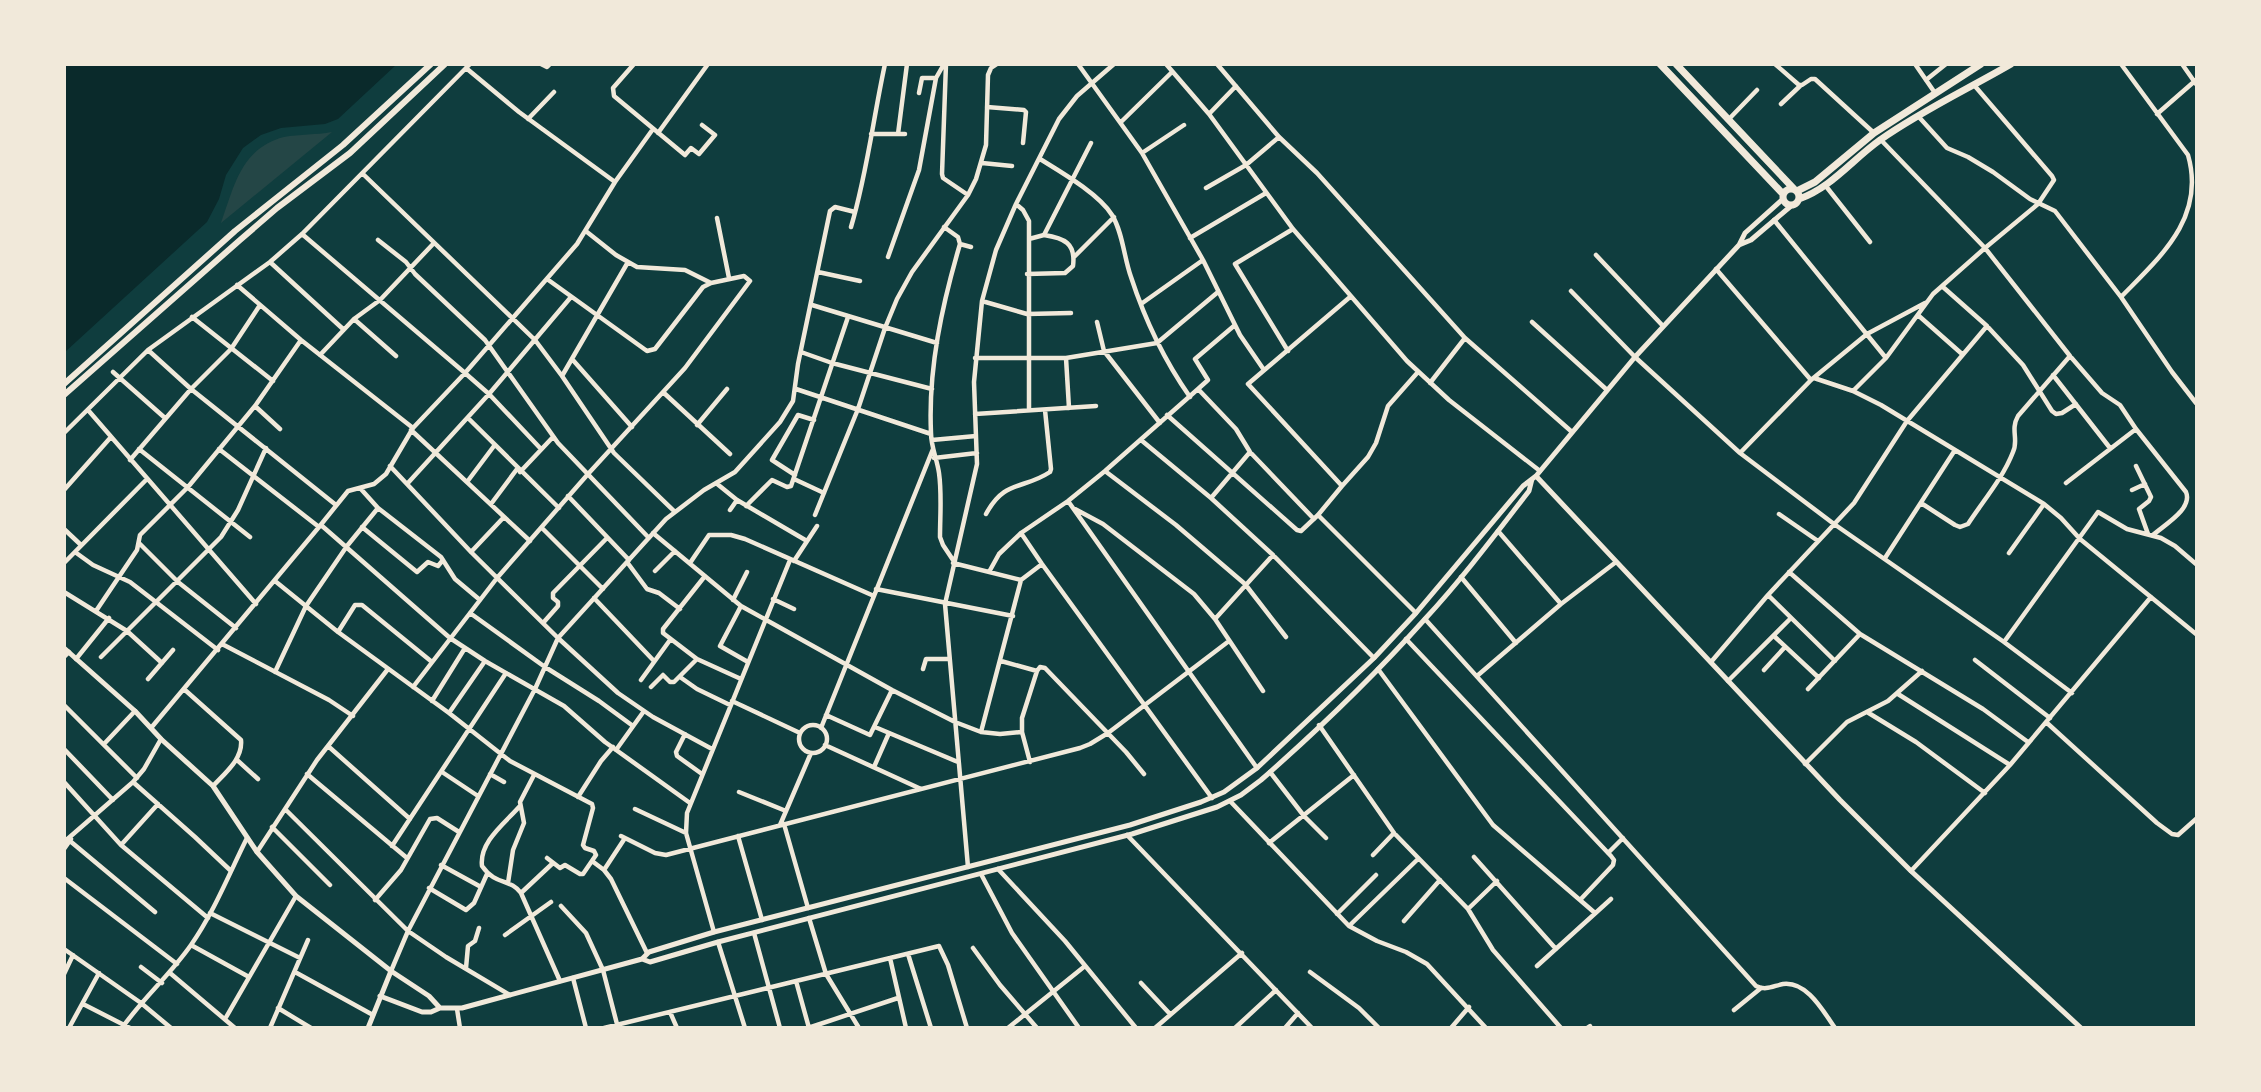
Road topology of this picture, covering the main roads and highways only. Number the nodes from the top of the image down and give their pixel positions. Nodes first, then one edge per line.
1 (431, 64) edge
2 (445, 64) edge
3 (1660, 64) edge
4 (1676, 64) edge
5 (1981, 64) edge
6 (2012, 64) edge
7 (1935, 93) junction
8 (1940, 104) junction
9 (1797, 193) junction
10 (1783, 197) junction
11 (64, 384) edge
12 (64, 395) edge

1 - 11 main road
2 - 12 main road
3 - 10 main road
4 - 9 main road
5 - 7 main road
6 - 8 main road
7 - 8 main road
7 - 9 main road
8 - 9 main road
9 - 10 main road
9 - 10 main road

